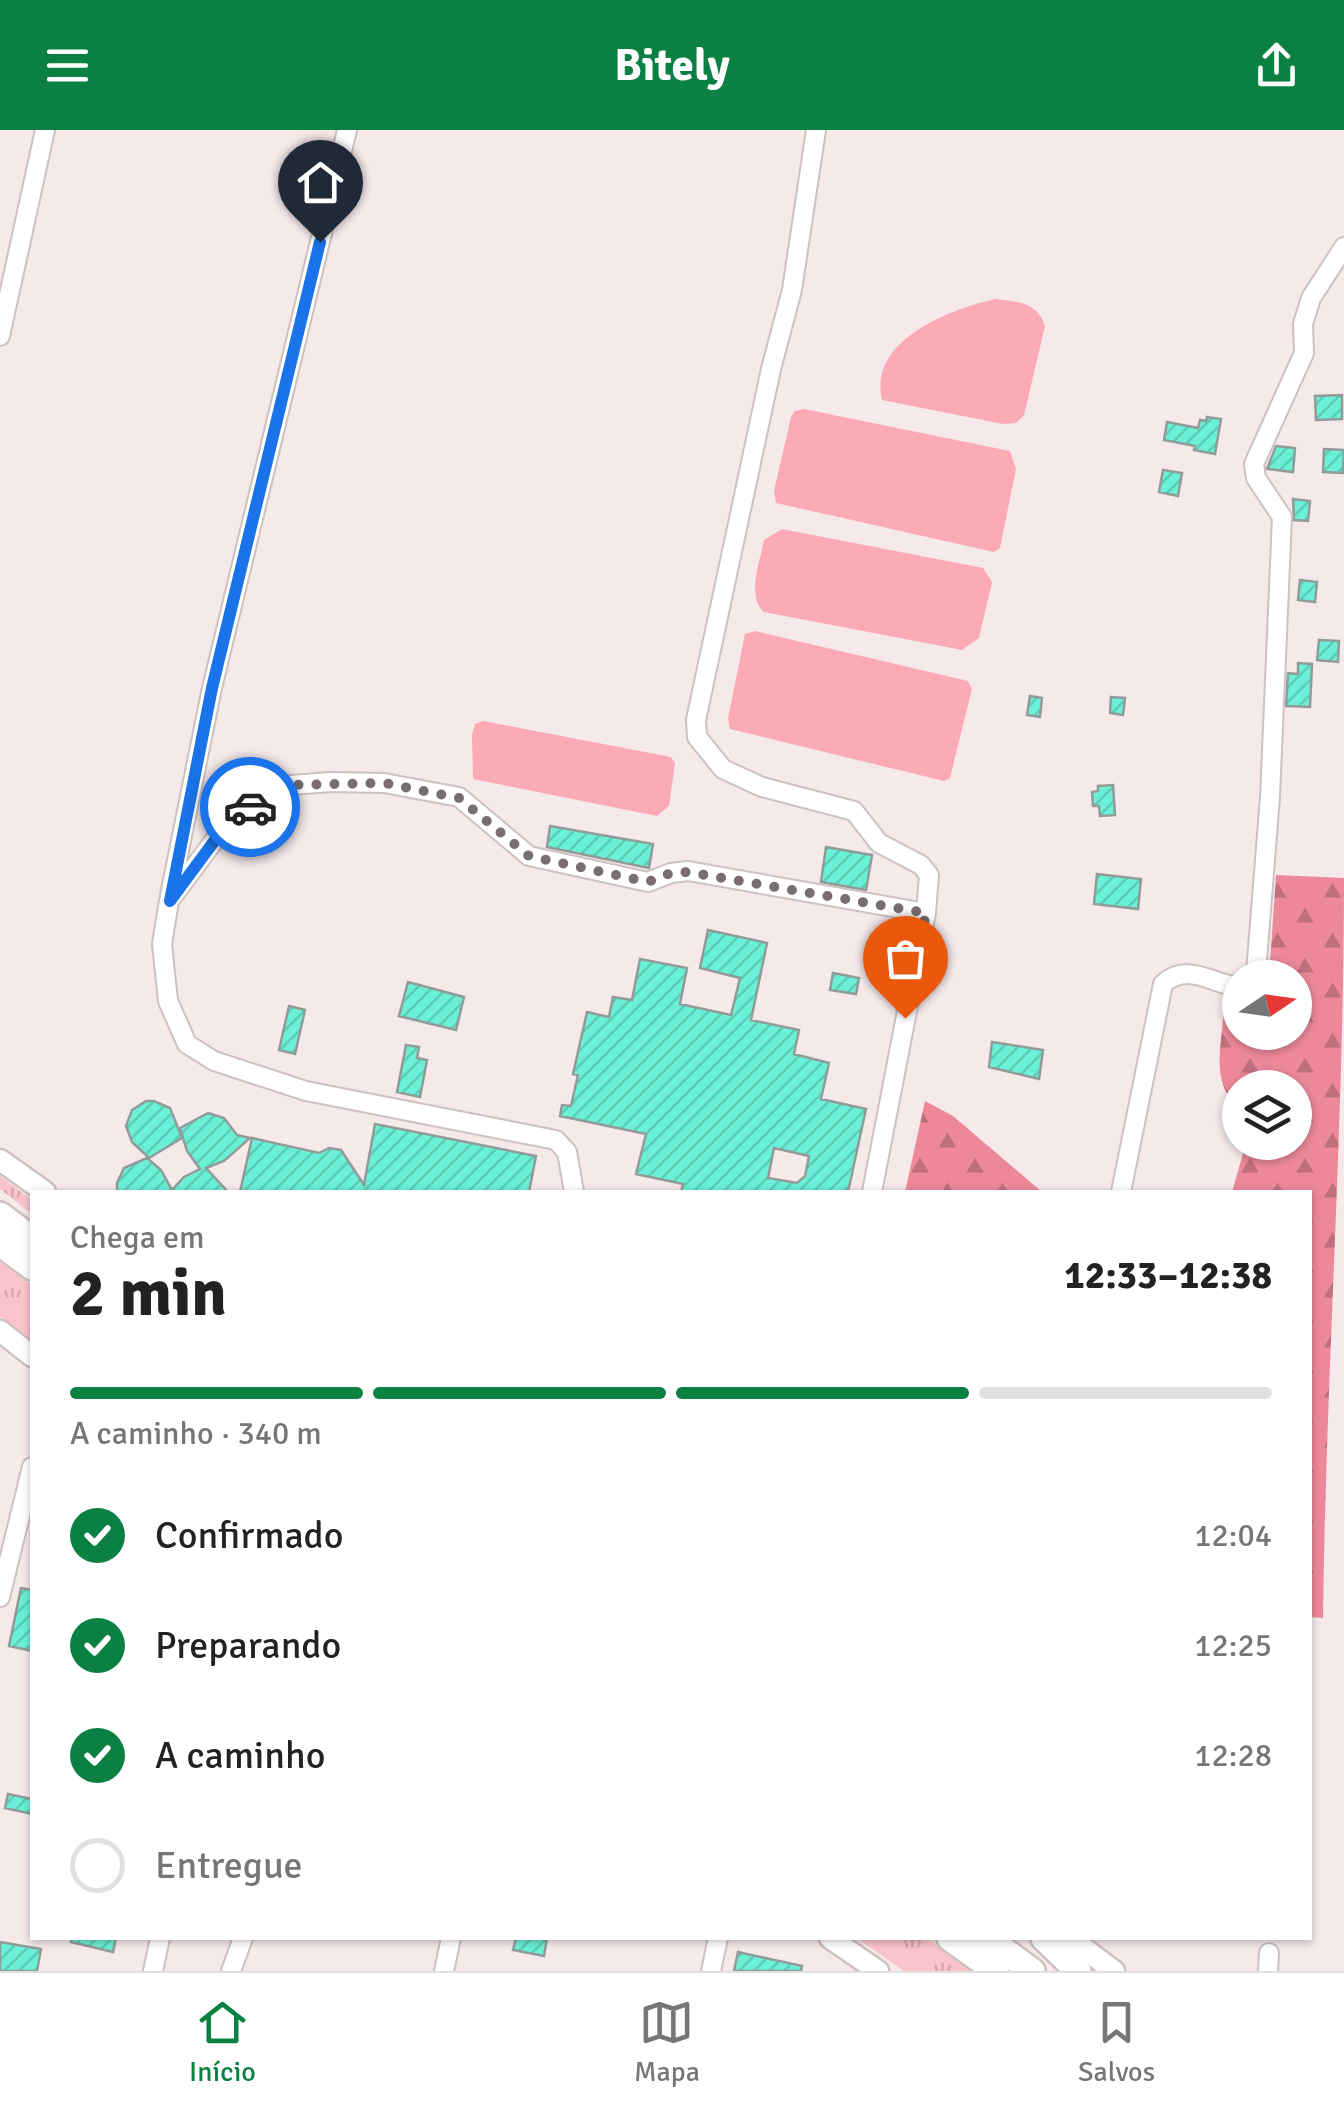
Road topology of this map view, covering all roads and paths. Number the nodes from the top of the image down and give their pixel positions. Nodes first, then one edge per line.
1 (45, 130) edge
2 (347, 130) edge
3 (816, 130) edge
4 (1344, 247) edge
5 (0, 336) edge
6 (170, 901) junction
7 (926, 913) junction
8 (1257, 960) edge
9 (1222, 981) edge
10 (0, 1160) edge
11 (42, 1190) edge
12 (574, 1190) edge
13 (872, 1190) edge
14 (1121, 1190) edge
15 (3, 1227) edge
16 (30, 1238) edge
17 (30, 1264) edge
18 (0, 1331) edge
19 (30, 1354) edge
20 (30, 1475) edge
21 (0, 1597) edge
22 (160, 1940) edge
23 (242, 1940) edge
24 (451, 1940) edge
25 (718, 1940) edge
26 (833, 1940) edge
27 (953, 1940) edge
28 (990, 1940) edge
29 (1046, 1940) edge
30 (1073, 1940) edge
31 (152, 1971) edge
32 (231, 1971) edge
33 (444, 1971) edge
34 (711, 1971) edge
35 (878, 1971) edge
36 (996, 1971) edge
37 (1032, 1971) edge
38 (1078, 1971) edge
39 (1114, 1971) edge

1 - 5 street
2 - 6 street
3 - 7 street
4 - 8 street
6 - 7 street
6 - 12 street
7 - 13 street
9 - 14 street
10 - 11 main road
15 - 16 highway
15 - 17 highway
18 - 19 main road
20 - 21 street
22 - 31 street
23 - 32 street
24 - 33 street
25 - 34 street
26 - 35 main road
27 - 36 highway
28 - 37 highway
29 - 38 highway
30 - 39 main road

